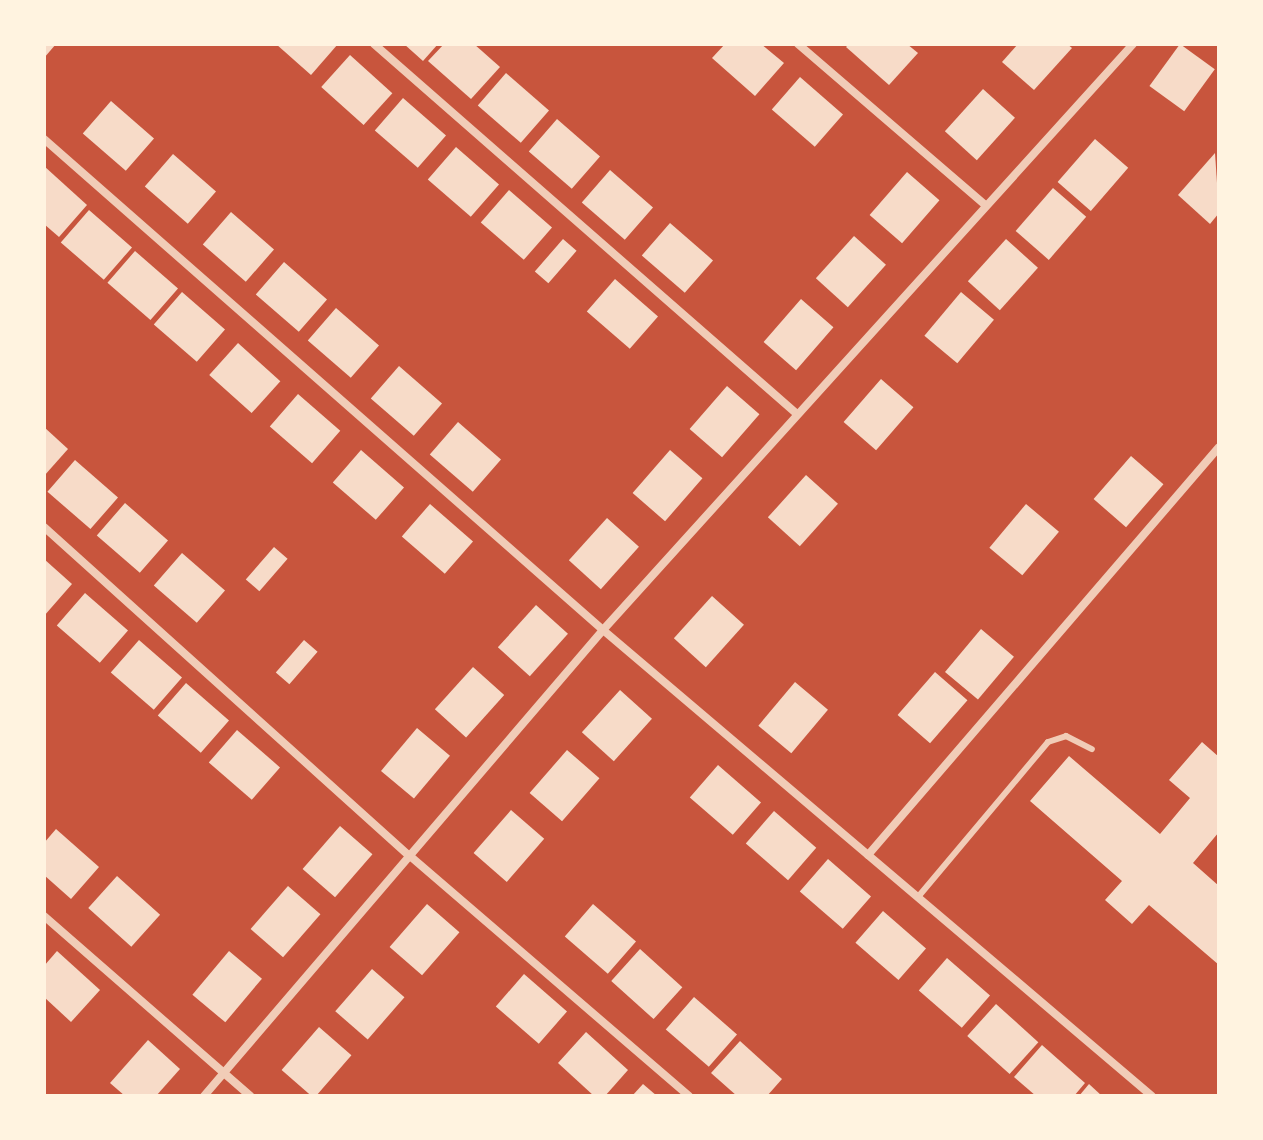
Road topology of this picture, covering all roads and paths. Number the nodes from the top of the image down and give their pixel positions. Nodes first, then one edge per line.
1 (374, 44) edge
2 (798, 44) edge
3 (1133, 44) edge
4 (44, 139) edge
5 (985, 205) junction
6 (797, 414) junction
7 (1219, 447) edge
8 (44, 527) edge
9 (603, 630) junction
10 (1092, 749) dead end
11 (868, 855) junction
12 (410, 856) junction
13 (918, 897) junction
14 (44, 916) edge
15 (224, 1074) junction
16 (204, 1096) edge
17 (250, 1096) edge
18 (689, 1096) edge
19 (1152, 1096) edge

1 - 6 street
2 - 5 street
3 - 5 street
4 - 9 street
5 - 6 street
6 - 9 street
7 - 11 street
8 - 12 street
9 - 11 street
9 - 12 street
10 - 13 lane
11 - 13 street
12 - 15 street
12 - 18 street
13 - 19 street
14 - 15 street
15 - 16 street
15 - 17 street

